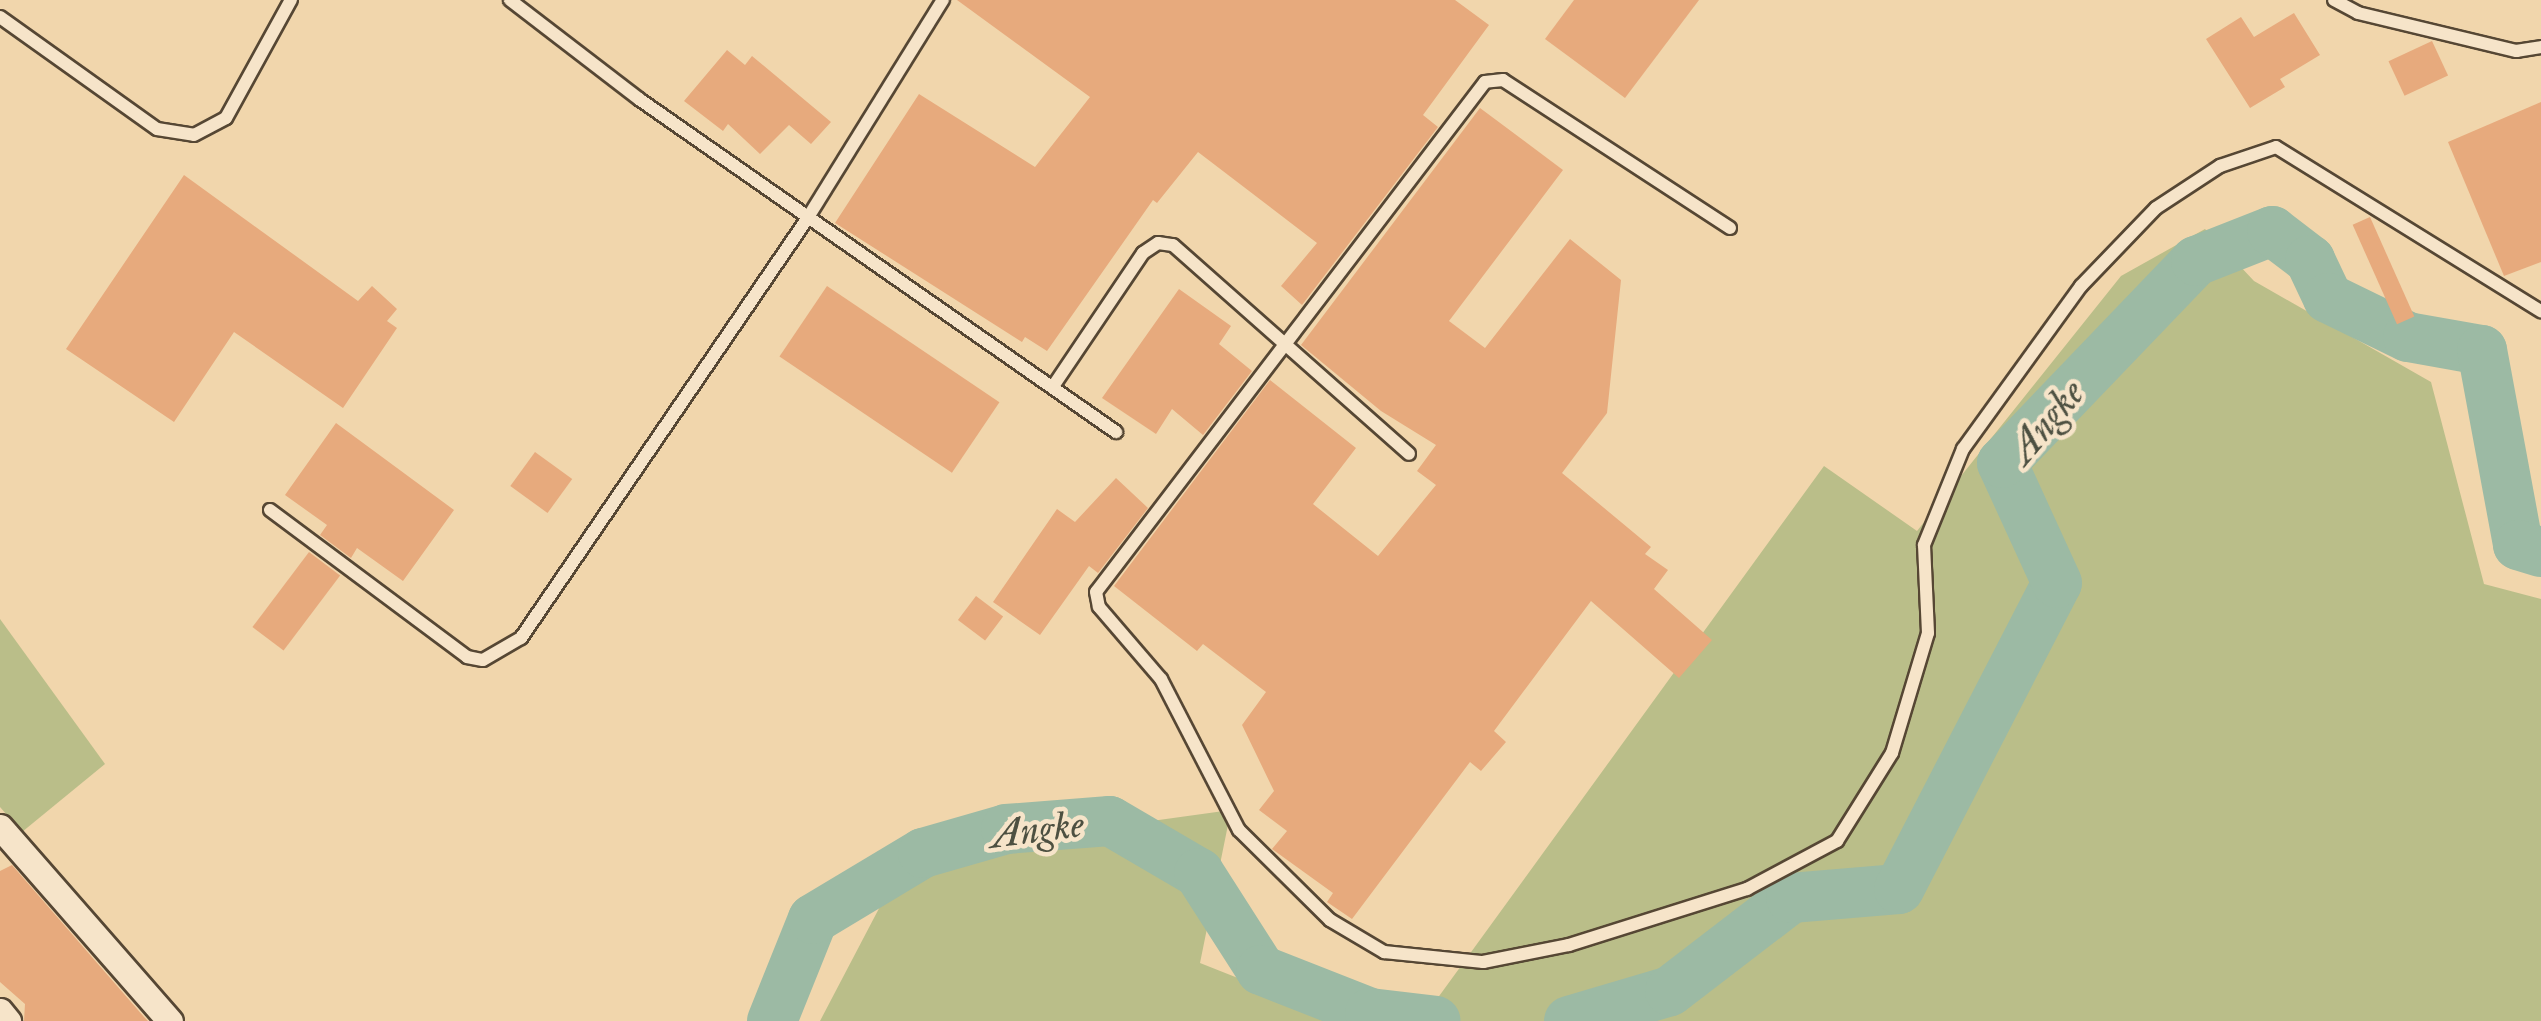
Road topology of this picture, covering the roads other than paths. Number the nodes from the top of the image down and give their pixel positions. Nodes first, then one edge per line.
1 (292, 0) edge
2 (510, 0) edge
3 (944, 0) edge
4 (2334, 0) edge
5 (0, 17) edge
6 (2541, 47) edge
7 (807, 219) junction
8 (1730, 228) dead end
9 (2541, 311) edge
10 (1284, 348) junction
11 (1054, 385) junction
12 (1116, 432) dead end
13 (1408, 454) dead end
14 (270, 510) dead end
15 (0, 827) edge
16 (10, 857) edge
17 (0, 1011) edge
18 (165, 1020) edge
19 (8, 1021) edge

1 - 5 lane
2 - 7 lane
3 - 7 lane
4 - 6 lane
7 - 11 lane
7 - 14 lane
8 - 10 lane
9 - 10 lane
10 - 11 lane
10 - 13 lane
11 - 12 lane
15 - 16 street
16 - 18 street
17 - 19 street

